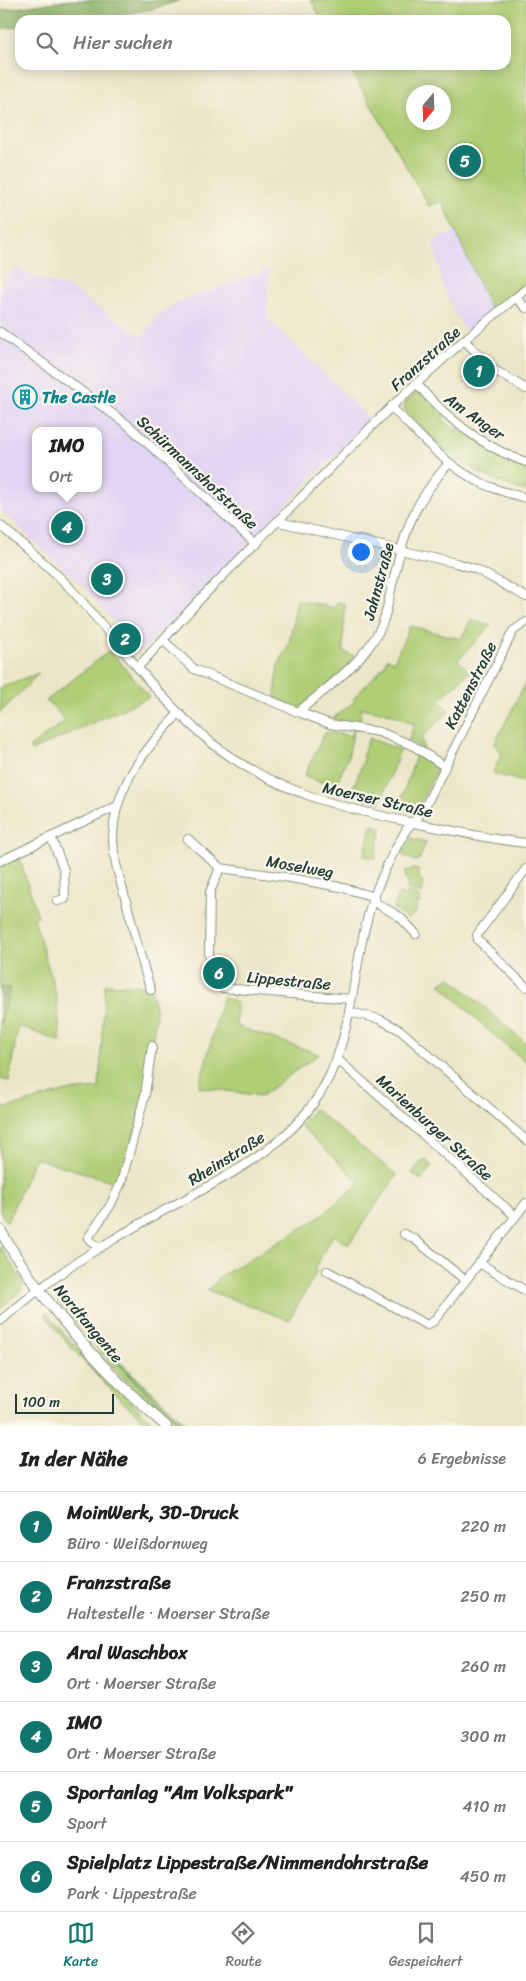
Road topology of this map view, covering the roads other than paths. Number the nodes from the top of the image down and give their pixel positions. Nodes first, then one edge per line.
1 (526, 289) edge
2 (516, 298) junction
3 (526, 308) edge
4 (0, 332) edge
5 (464, 340) junction
6 (416, 384) junction
7 (526, 390) edge
8 (391, 407) junction
9 (526, 462) edge
10 (449, 463) junction
11 (526, 498) edge
12 (278, 522) junction
13 (0, 525) edge
14 (256, 544) junction
15 (400, 549) junction
16 (526, 597) edge
17 (526, 622) edge
18 (163, 640) junction
19 (138, 667) junction
20 (298, 712) junction
21 (179, 713) junction
22 (444, 766) junction
23 (117, 806) junction
24 (412, 822) junction
25 (51, 837) junction
26 (188, 839) dead end
27 (526, 843) edge
28 (0, 861) edge
29 (220, 868) junction
30 (526, 869) edge
31 (374, 899) junction
32 (57, 901) dead end
33 (416, 934) dead end
34 (209, 955) dead end
35 (526, 987) edge
36 (224, 988) dead end
37 (151, 990) dead end
38 (351, 999) junction
39 (350, 1012) junction
40 (152, 1046) dead end
41 (337, 1059) junction
42 (526, 1140) edge
43 (526, 1203) edge
44 (515, 1216) junction
45 (0, 1230) edge
46 (404, 1234) dead end
47 (98, 1248) junction
48 (479, 1263) junction
49 (327, 1271) dead end
50 (465, 1280) junction
51 (40, 1289) junction
52 (526, 1290) edge
53 (0, 1321) edge
54 (166, 1426) edge

1 - 2 street, Franzstraße
2 - 3 street
2 - 5 street, Franzstraße
4 - 14 street, Schürmannshofstraße
5 - 6 street, Franzstraße
5 - 7 street
6 - 8 street, Franzstraße
6 - 9 street, Am Anger
8 - 10 street
8 - 12 street, Franzstraße
10 - 11 street
10 - 15 street, Jahnstraße
12 - 14 street, Franzstraße
12 - 15 street
13 - 19 street, Moerser Straße
14 - 18 street, Franzstraße
15 - 16 street
15 - 20 street, Jahnstraße
17 - 22 street, Kattenstraße
18 - 19 street, Franzstraße
18 - 20 street
19 - 21 street, Moerser Straße
20 - 22 street
21 - 23 street
21 - 24 street, Moerser Straße
22 - 24 street, Kattenstraße
23 - 25 street
23 - 37 street
24 - 27 street, Moerser Straße
24 - 31 street, Rheinstraße
25 - 28 street
25 - 32 street
26 - 29 street
29 - 31 street, Moselweg
29 - 34 street
30 - 35 street
31 - 33 street
31 - 38 street, Rheinstraße
36 - 38 street, Lippestraße
38 - 39 street, Rheinstraße
39 - 41 street, Rheinstraße
39 - 42 street
40 - 47 street
41 - 44 street, Marienburger Straße
41 - 47 street, Rheinstraße
43 - 44 street
44 - 48 street
45 - 51 main road, Nordtangente
46 - 50 street
47 - 51 street, Rheinstraße
48 - 50 street
48 - 52 street
49 - 50 street
51 - 53 street, Rheinstraße
51 - 54 main road, Nordtangente

